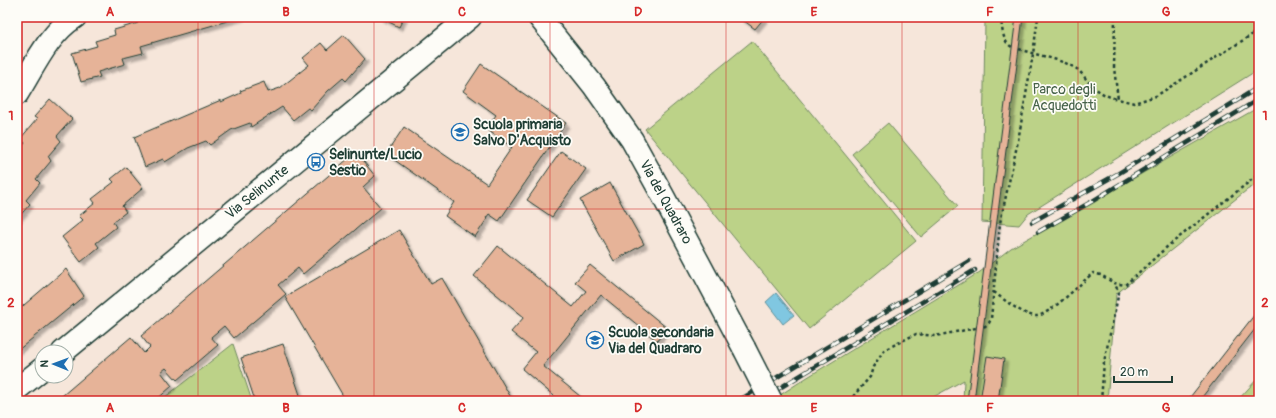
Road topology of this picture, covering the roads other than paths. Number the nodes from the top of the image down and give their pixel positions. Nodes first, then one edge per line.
1 (75, 17) edge
2 (470, 17) edge
3 (539, 17) edge
4 (17, 94) edge
5 (72, 344) edge
6 (34, 376) edge
7 (17, 390) edge
8 (771, 401) edge

1 - 4 street
2 - 5 street, Via Selinunte
3 - 8 street, Via del Quadraro, bridge
6 - 7 street

